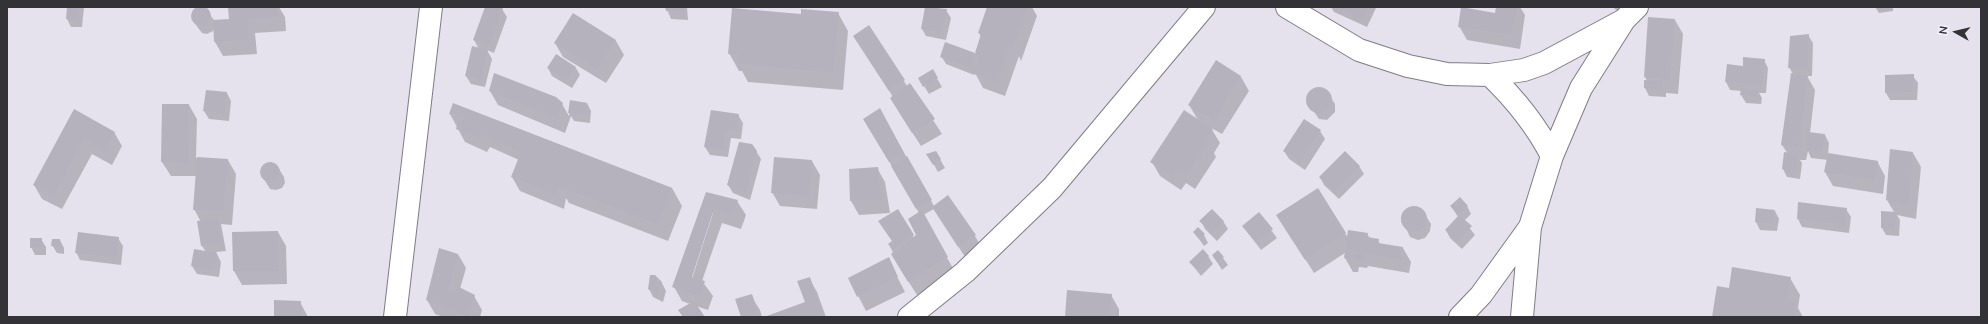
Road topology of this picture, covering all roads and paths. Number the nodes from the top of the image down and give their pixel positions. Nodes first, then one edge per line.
1 (431, 7) edge
2 (1287, 7) edge
3 (1193, 10) edge
4 (1630, 14) edge
5 (1490, 75) junction
6 (1552, 156) junction
7 (1530, 227) junction
8 (394, 317) edge
9 (909, 317) edge
10 (1460, 317) edge
11 (1522, 317) edge

1 - 8 street
2 - 5 street
3 - 9 street
4 - 5 street
4 - 6 street
5 - 6 street
6 - 7 street
7 - 10 street
7 - 11 street

